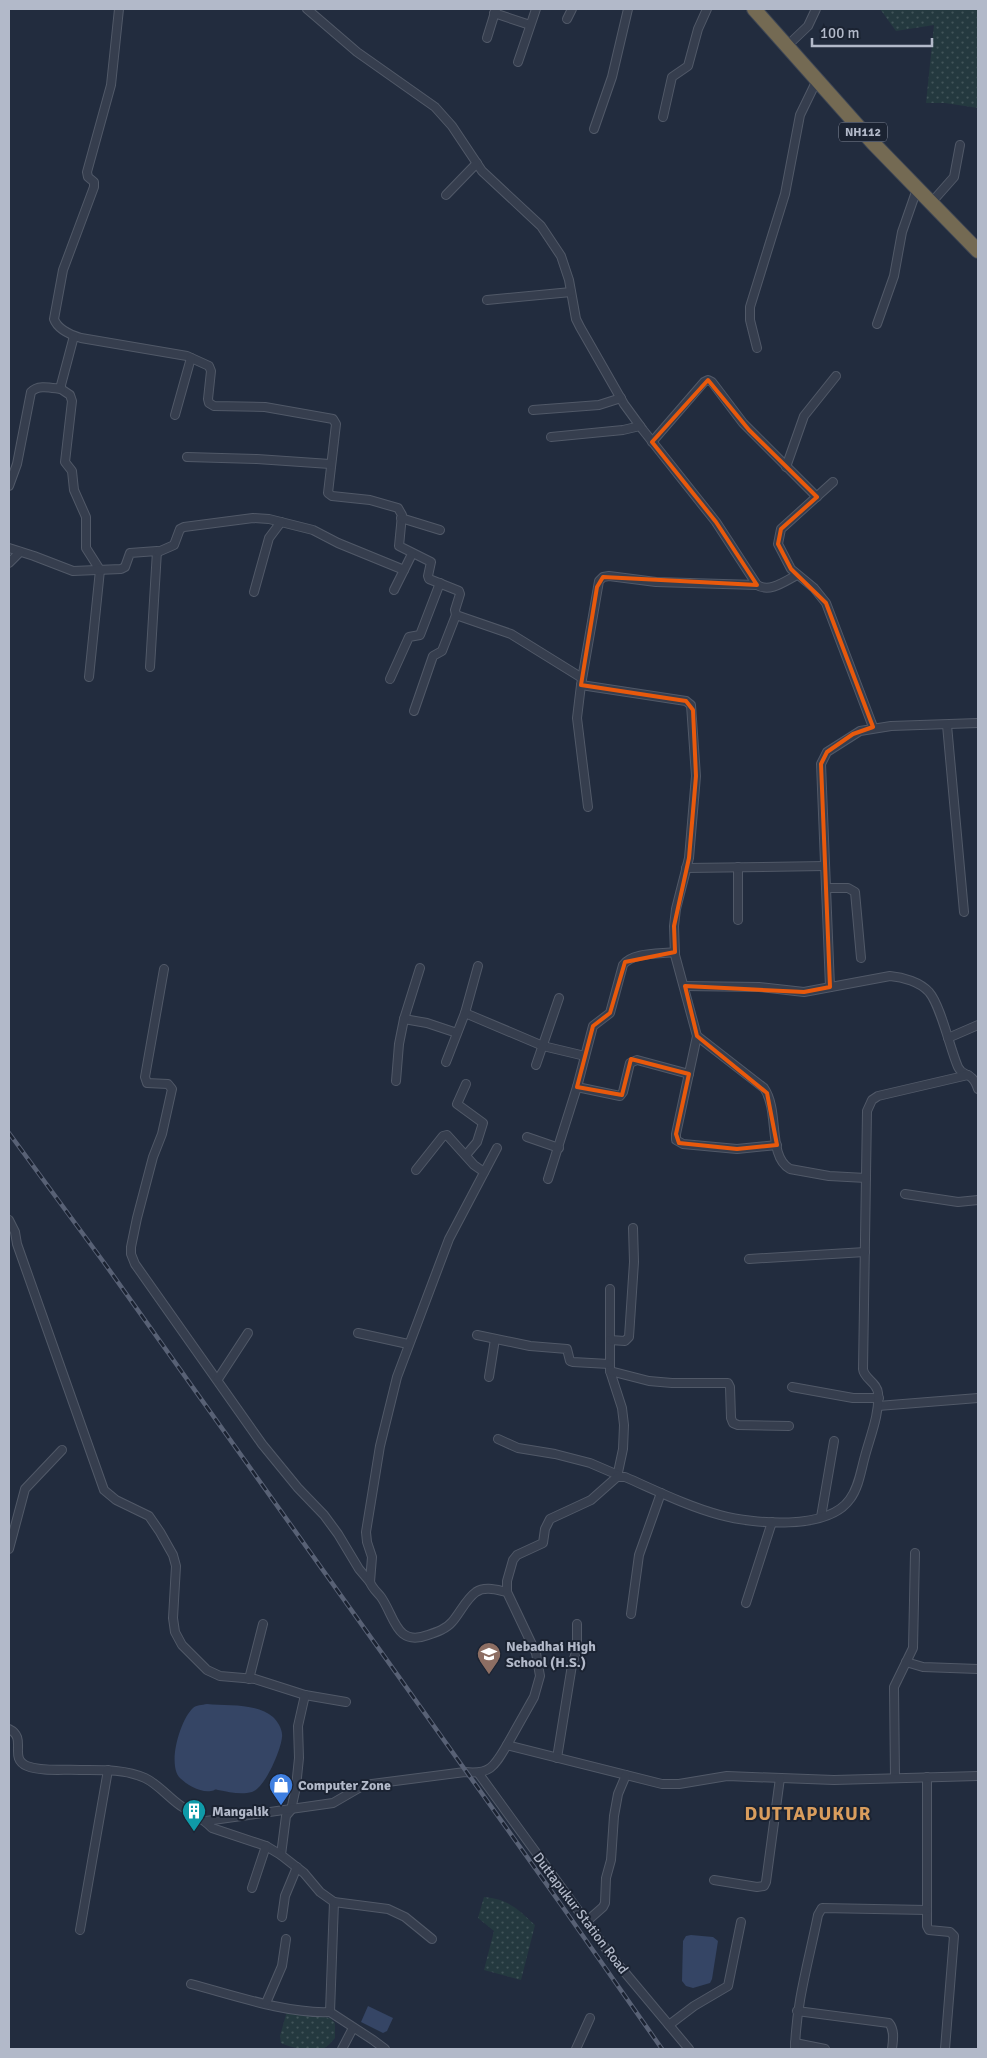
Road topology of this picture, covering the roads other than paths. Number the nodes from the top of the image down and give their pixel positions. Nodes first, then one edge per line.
1 (119, 9) edge
2 (307, 9) edge
3 (536, 9) edge
4 (572, 9) edge
5 (628, 9) edge
6 (707, 9) edge
7 (754, 9) edge
8 (816, 9) edge
9 (495, 11) edge
10 (567, 19) dead end
11 (530, 26) junction
12 (487, 38) dead end
13 (787, 46) junction
14 (518, 62) dead end
15 (816, 80) junction
16 (663, 118) dead end
17 (594, 130) dead end
18 (960, 145) dead end
19 (477, 163) junction
20 (918, 189) junction
21 (446, 195) dead end
22 (931, 203) junction
23 (978, 251) edge
24 (571, 292) junction
25 (487, 300) dead end
26 (876, 324) dead end
27 (74, 336) junction
28 (757, 348) dead end
29 (191, 358) junction
30 (836, 376) dead end
31 (61, 389) junction
32 (621, 398) junction
33 (533, 410) dead end
34 (175, 414) dead end
35 (640, 426) junction
36 (551, 437) dead end
37 (652, 442) junction
38 (187, 457) dead end
39 (330, 464) junction
40 (786, 467) junction
41 (833, 482) dead end
42 (9, 486) edge
43 (817, 497) junction
44 (401, 518) junction
45 (281, 522) junction
46 (440, 530) dead end
47 (9, 548) edge
48 (20, 552) junction
49 (158, 552) junction
50 (412, 554) junction
51 (9, 563) edge
52 (100, 570) junction
53 (404, 570) junction
54 (797, 575) junction
55 (440, 583) junction
56 (757, 585) junction
57 (394, 590) dead end
58 (254, 592) dead end
59 (456, 615) junction
60 (150, 668) dead end
61 (89, 677) dead end
62 (390, 679) dead end
63 (582, 682) junction
64 (414, 712) dead end
65 (978, 723) edge
66 (947, 725) junction
67 (873, 727) junction
68 (588, 807) dead end
69 (825, 866) junction
70 (738, 867) junction
71 (686, 868) junction
72 (826, 888) junction
73 (964, 912) dead end
74 (738, 920) dead end
75 (675, 952) junction
76 (861, 958) dead end
77 (478, 966) dead end
78 (420, 968) dead end
79 (164, 969) dead end
80 (684, 986) junction
81 (830, 987) junction
82 (559, 998) dead end
83 (465, 1013) junction
84 (404, 1019) junction
85 (978, 1026) edge
86 (457, 1034) junction
87 (697, 1036) junction
88 (948, 1038) junction
89 (542, 1046) junction
90 (585, 1056) junction
91 (446, 1062) dead end
92 (536, 1065) dead end
93 (689, 1074) junction
94 (968, 1074) junction
95 (396, 1082) dead end
96 (466, 1084) dead end
97 (577, 1087) junction
98 (978, 1088) edge
99 (527, 1137) dead end
100 (777, 1145) junction
101 (497, 1148) dead end
102 (559, 1148) junction
103 (466, 1155) junction
104 (416, 1170) dead end
105 (484, 1172) junction
106 (866, 1178) junction
107 (548, 1179) dead end
108 (905, 1194) dead end
109 (978, 1200) edge
110 (9, 1220) edge
111 (633, 1228) dead end
112 (865, 1252) junction
113 (749, 1259) dead end
114 (610, 1289) dead end
115 (248, 1333) dead end
116 (358, 1333) dead end
117 (477, 1335) dead end
118 (495, 1338) junction
119 (610, 1340) junction
120 (408, 1344) junction
121 (609, 1367) junction
122 (489, 1377) dead end
123 (218, 1379) junction
124 (792, 1387) dead end
125 (978, 1398) edge
126 (878, 1402) junction
127 (789, 1426) dead end
128 (498, 1439) dead end
129 (834, 1441) dead end
130 (62, 1450) dead end
131 (617, 1476) junction
132 (661, 1493) junction
133 (820, 1517) junction
134 (772, 1522) junction
135 (9, 1550) edge
136 (915, 1554) dead end
137 (370, 1582) junction
138 (506, 1592) junction
139 (746, 1603) dead end
140 (631, 1614) dead end
141 (263, 1624) dead end
142 (577, 1624) dead end
143 (906, 1662) junction
144 (978, 1669) edge
145 (250, 1679) junction
146 (305, 1695) junction
147 (346, 1702) dead end
148 (9, 1729) edge
149 (507, 1745) junction
150 (557, 1758) junction
151 (108, 1770) junction
152 (478, 1774) junction
153 (626, 1775) junction
154 (978, 1776) edge
155 (927, 1777) junction
156 (780, 1778) junction
157 (895, 1778) junction
158 (291, 1810) junction
159 (206, 1821) junction
160 (266, 1846) junction
161 (281, 1855) junction
162 (297, 1867) junction
163 (714, 1880) dead end
164 (252, 1888) dead end
165 (334, 1902) junction
166 (927, 1910) junction
167 (282, 1916) dead end
168 (586, 1922) junction
169 (741, 1922) dead end
170 (80, 1930) dead end
171 (286, 1939) dead end
172 (432, 1939) dead end
173 (191, 1984) dead end
174 (266, 2003) junction
175 (797, 2011) junction
176 (330, 2012) junction
177 (590, 2018) dead end
178 (669, 2025) junction
179 (353, 2028) junction
180 (795, 2046) edge
181 (342, 2049) edge
182 (384, 2049) edge
183 (576, 2049) edge
184 (689, 2049) edge
185 (824, 2049) edge
186 (892, 2049) edge
187 (945, 2049) edge

1 - 27 street
2 - 19 street
3 - 11 street
4 - 10 street
5 - 17 street
6 - 16 street
7 - 13 highway, NH112
8 - 13 street
9 - 11 street
9 - 12 street
11 - 14 street
13 - 15 highway, NH112
15 - 20 highway, NH112
15 - 28 street
18 - 22 street
19 - 21 street
19 - 24 street
20 - 22 highway, NH112
20 - 26 street
22 - 23 highway, NH112
24 - 25 street
24 - 32 street
27 - 29 street
27 - 31 street
29 - 34 street
29 - 39 street
30 - 40 street
31 - 42 street
31 - 52 street
32 - 33 street
32 - 35 street
35 - 36 street
35 - 37 street
37 - 40 street
37 - 56 street
38 - 39 street
39 - 44 street
40 - 43 street
41 - 43 street
43 - 54 street
44 - 46 street
44 - 50 street
45 - 49 street
45 - 53 street
45 - 58 street
47 - 48 street
48 - 51 street
48 - 52 street
49 - 52 street
49 - 60 street
50 - 53 street
50 - 55 street
52 - 61 street
53 - 57 street
54 - 56 street
54 - 67 street
55 - 59 street
55 - 62 street
56 - 63 street
59 - 63 street
59 - 64 street
63 - 68 street
63 - 71 street
65 - 66 street
66 - 67 street
66 - 73 street
67 - 69 street
69 - 70 street
69 - 72 street
70 - 71 street
70 - 74 street
71 - 75 street
72 - 76 street
72 - 81 street
75 - 80 street
75 - 90 street
77 - 83 street
78 - 84 street
79 - 123 street
80 - 81 street
80 - 87 street
81 - 88 street
82 - 89 street
83 - 86 street
83 - 89 street
84 - 86 street
84 - 95 street
85 - 88 street
86 - 91 street
87 - 93 street
87 - 100 street
88 - 94 street
89 - 90 street
89 - 92 street
90 - 97 street
93 - 97 street
93 - 100 street
94 - 98 street
94 - 106 street
96 - 103 street
97 - 102 street
99 - 102 street
100 - 106 street
101 - 105 street
102 - 107 street
103 - 104 street
103 - 105 street
105 - 120 street
106 - 112 street
108 - 109 street
110 - 145 street
111 - 119 street
112 - 113 street
112 - 126 street
114 - 119 street
115 - 123 street
116 - 120 street
117 - 118 street
118 - 121 street
118 - 122 street
119 - 121 street
120 - 137 street
121 - 127 street
121 - 131 street
123 - 137 street
124 - 126 street
125 - 126 street
126 - 133 street
128 - 131 street
129 - 133 street
130 - 135 street
131 - 132 street
131 - 138 street
132 - 134 street
132 - 140 street
133 - 134 street
134 - 139 street
136 - 143 street
137 - 138 street
138 - 149 street
141 - 145 street
142 - 150 street
143 - 144 street
143 - 157 street
145 - 146 street
146 - 147 street
146 - 158 street
148 - 151 street
149 - 150 street
149 - 152 street
150 - 153 street
151 - 159 street
151 - 170 street
152 - 158 street
152 - 168 street, Duttapukur Station Road
153 - 156 street
153 - 168 street
154 - 155 street
155 - 157 street
155 - 166 street
156 - 157 street
156 - 163 street
158 - 159 street
158 - 161 street
159 - 160 street
160 - 161 street
160 - 164 street
161 - 162 street
162 - 165 street
162 - 167 street
165 - 172 street
165 - 176 street
166 - 175 street
166 - 187 street
168 - 178 street, Duttapukur Station Road
169 - 178 street
171 - 174 street
173 - 174 street
174 - 176 street
175 - 180 street
175 - 186 street
176 - 179 street
177 - 183 street
178 - 184 street, Duttapukur Station Road
179 - 181 street
179 - 182 street
180 - 185 street

